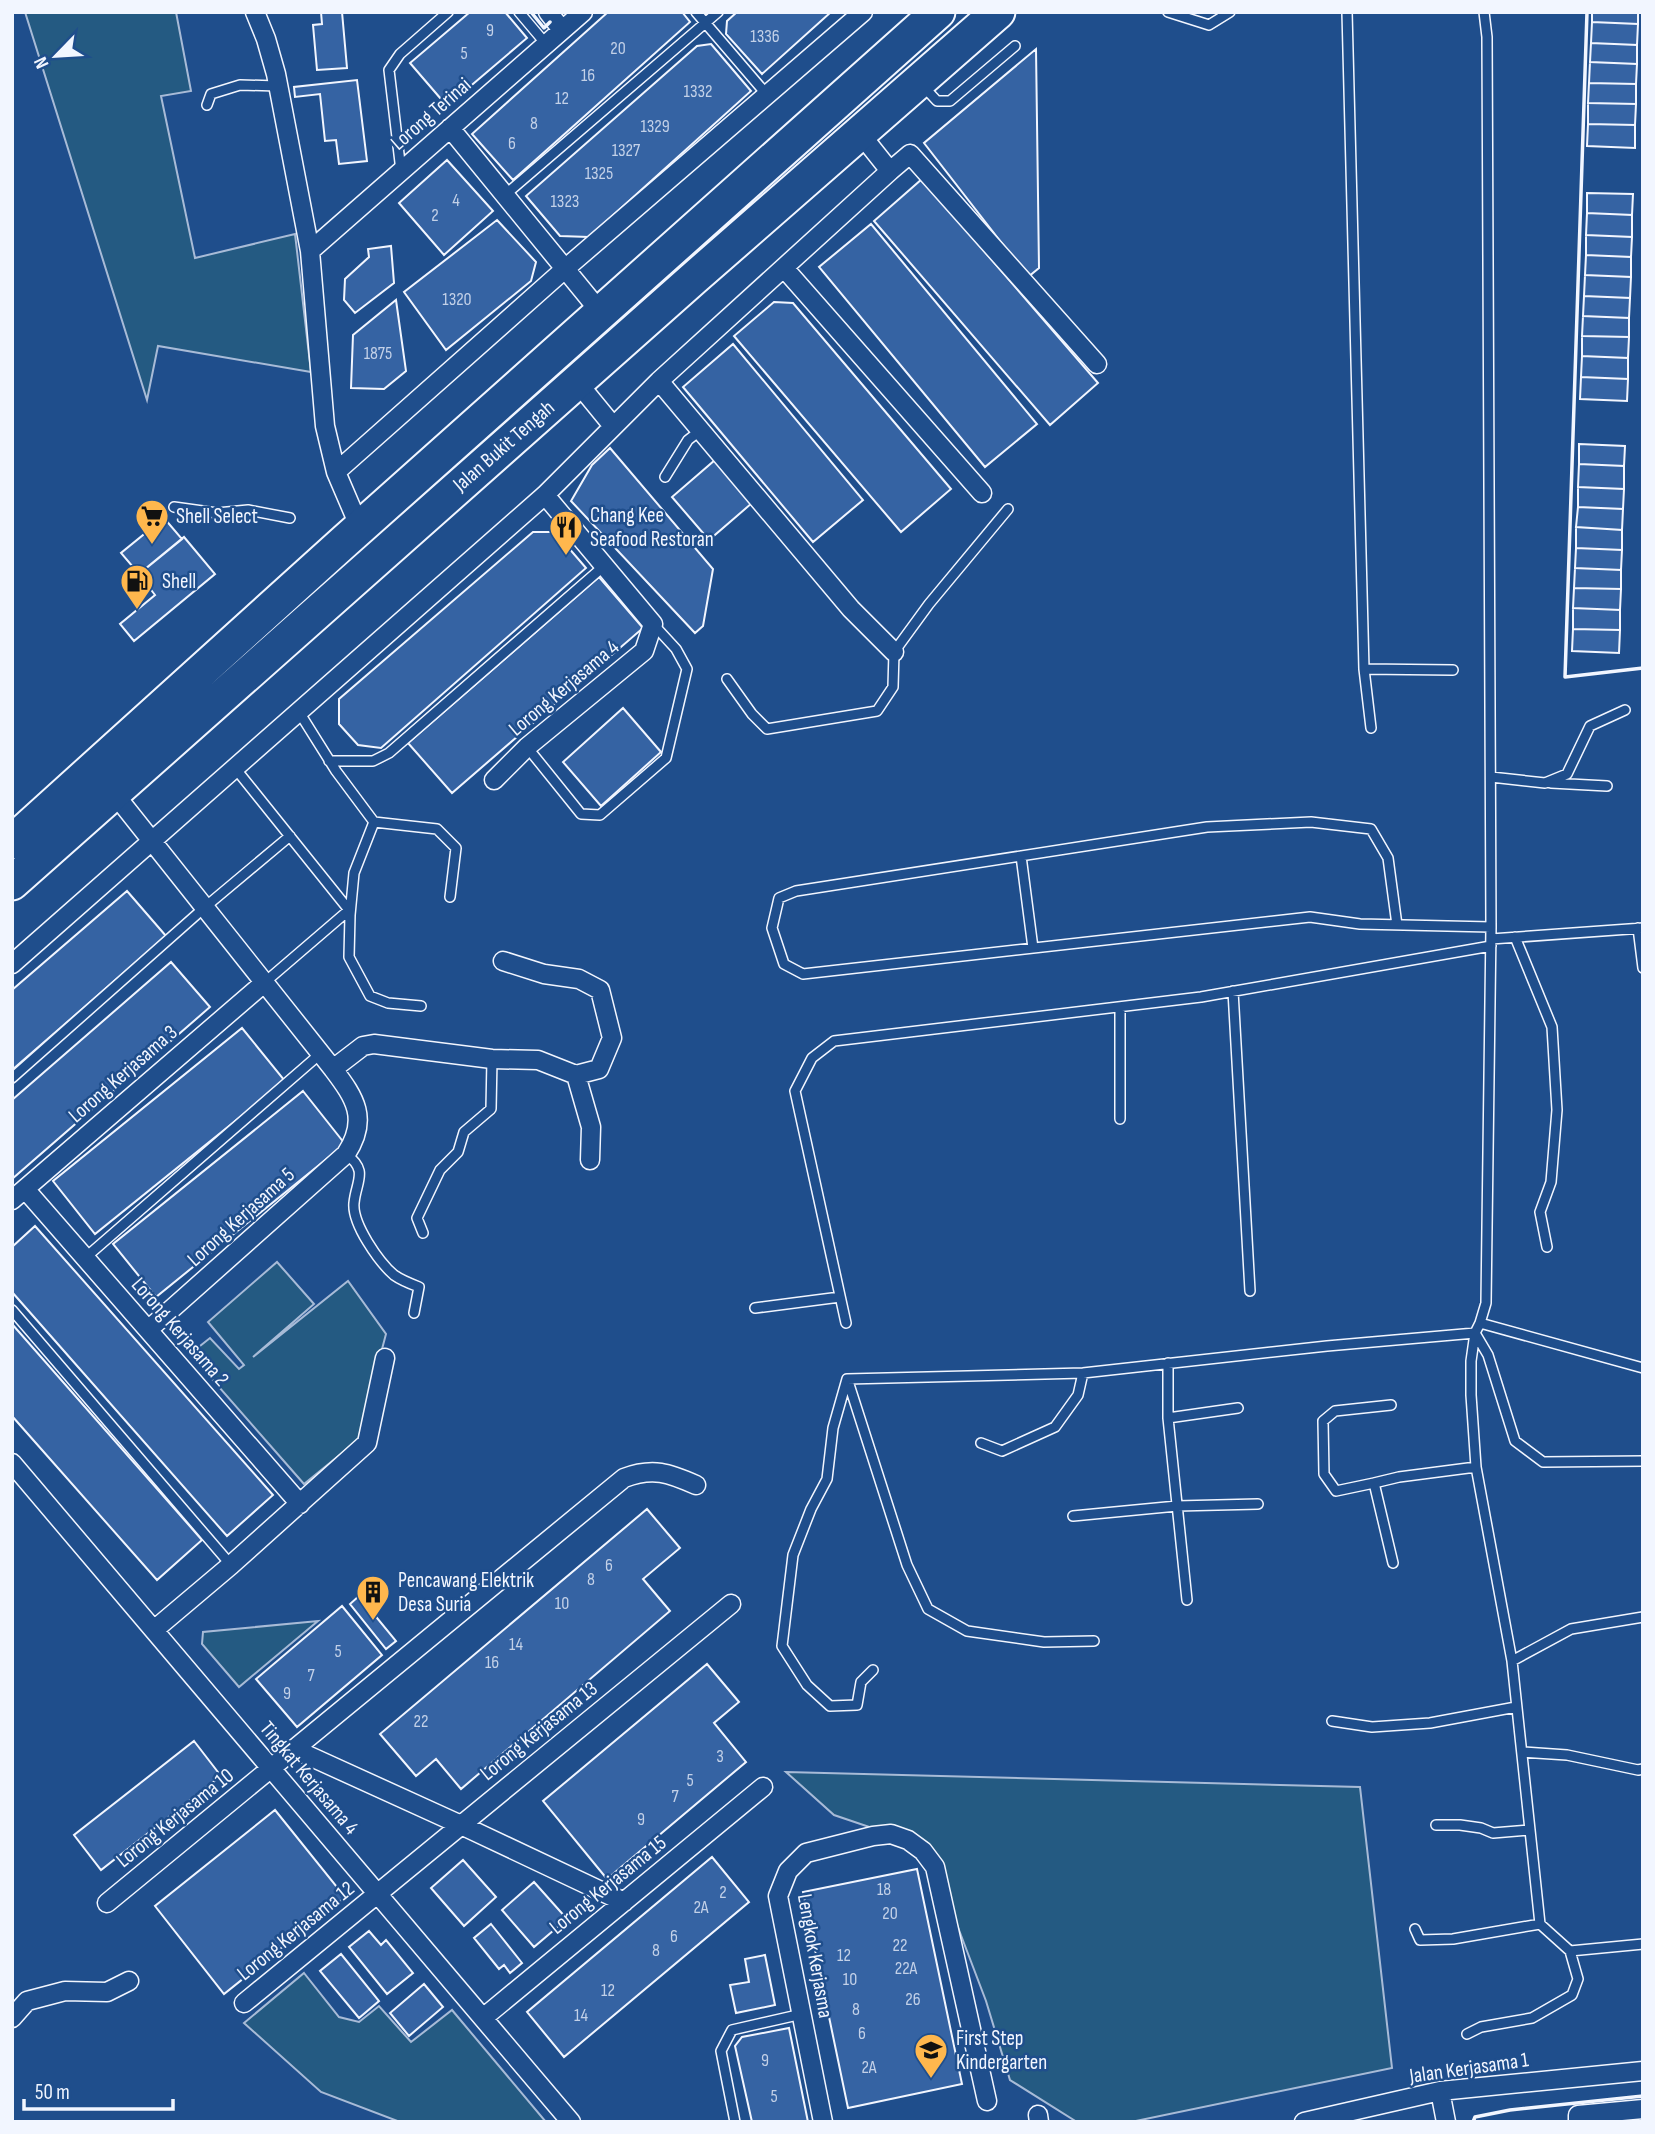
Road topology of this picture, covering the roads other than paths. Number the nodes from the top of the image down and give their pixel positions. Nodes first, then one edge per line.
1 (255, 12) edge
2 (448, 12) edge
3 (519, 12) edge
4 (548, 12) edge
5 (696, 12) edge
6 (718, 12) edge
7 (863, 12) edge
8 (938, 12) edge
9 (998, 12) edge
10 (1168, 12) edge
11 (1230, 12) edge
12 (1347, 12) edge
13 (1484, 12) edge
14 (570, 19) edge
15 (706, 23) junction
16 (546, 44) junction
17 (1015, 47) dead end
18 (919, 80) junction
19 (278, 86) junction
20 (768, 96) junction
21 (207, 106) dead end
22 (450, 128) junction
23 (859, 132) junction
24 (401, 171) junction
25 (890, 171) junction
26 (505, 195) junction
27 (310, 251) junction
28 (566, 268) junction
29 (784, 268) junction
30 (602, 314) junction
31 (1097, 364) dead end
32 (659, 381) junction
33 (577, 382) junction
34 (614, 426) junction
35 (701, 430) junction
36 (337, 472) junction
37 (665, 477) dead end
38 (982, 493) dead end
39 (545, 495) junction
40 (174, 507) dead end
41 (1008, 509) dead end
42 (290, 518) dead end
43 (359, 528) junction
44 (604, 566) junction
45 (653, 624) junction
46 (894, 652) junction
47 (1364, 669) junction
48 (1453, 670) dead end
49 (727, 679) dead end
50 (1625, 710) dead end
51 (299, 712) junction
52 (1371, 728) dead end
53 (527, 747) junction
54 (329, 761) junction
55 (235, 768) junction
56 (1491, 778) junction
57 (494, 780) dead end
58 (1545, 783) junction
59 (1607, 786) dead end
60 (113, 792) junction
61 (374, 822) junction
62 (290, 836) junction
63 (14, 837) edge
64 (151, 841) junction
65 (1021, 856) junction
66 (12, 883) edge
67 (450, 897) dead end
68 (204, 908) junction
69 (1397, 925) junction
70 (1491, 927) junction
71 (1641, 928) edge
72 (1515, 937) junction
73 (1491, 942) junction
74 (1034, 948) junction
75 (503, 961) dead end
76 (12, 964) edge
77 (1643, 968) edge
78 (264, 983) junction
79 (1233, 991) junction
80 (421, 1006) dead end
81 (1120, 1007) junction
82 (320, 1054) junction
83 (492, 1059) junction
84 (333, 1069) junction
85 (576, 1075) junction
86 (12, 1078) edge
87 (1120, 1119) dead end
88 (346, 1154) junction
89 (590, 1160) dead end
90 (19, 1194) edge
91 (423, 1233) dead end
92 (1547, 1247) dead end
93 (85, 1258) junction
94 (1250, 1291) dead end
95 (840, 1297) junction
96 (755, 1308) dead end
97 (12, 1310) edge
98 (414, 1313) dead end
99 (846, 1323) dead end
100 (1480, 1323) junction
101 (148, 1330) junction
102 (1475, 1333) junction
103 (385, 1358) dead end
104 (1168, 1363) junction
105 (1643, 1368) edge
106 (1083, 1373) junction
107 (847, 1379) junction
108 (1391, 1405) dead end
109 (1238, 1408) dead end
110 (1168, 1418) junction
111 (981, 1443) dead end
112 (1643, 1461) edge
113 (12, 1463) edge
114 (1476, 1467) junction
115 (1374, 1483) junction
116 (696, 1485) dead end
117 (300, 1504) junction
118 (1258, 1504) dead end
119 (1177, 1506) junction
120 (1073, 1516) dead end
121 (1393, 1563) dead end
122 (231, 1565) junction
123 (1187, 1600) dead end
124 (731, 1604) dead end
125 (1643, 1617) edge
126 (153, 1630) junction
127 (1094, 1641) dead end
128 (1512, 1661) junction
129 (873, 1671) dead end
130 (1516, 1707) junction
131 (1332, 1721) dead end
132 (294, 1749) junction
133 (1522, 1752) junction
134 (271, 1768) junction
135 (1643, 1769) edge
136 (763, 1787) dead end
137 (461, 1825) junction
138 (1436, 1825) dead end
139 (1530, 1829) junction
140 (377, 1894) junction
141 (624, 1902) junction
142 (107, 1903) dead end
143 (1540, 1924) junction
144 (1415, 1929) dead end
145 (1643, 1944) edge
146 (1570, 1951) junction
147 (129, 1981) dead end
148 (244, 2003) dead end
149 (802, 2014) junction
150 (12, 2018) edge
151 (483, 2018) junction
152 (1467, 2034) dead end
153 (1643, 2071) edge
154 (1440, 2091) junction
155 (987, 2101) dead end
156 (1643, 2109) edge
157 (571, 2122) edge
158 (735, 2122) edge
159 (823, 2122) edge
160 (1304, 2122) edge
161 (1446, 2122) edge
162 (1578, 2122) edge

1 - 19 street
2 - 24 lane
3 - 16 lane
4 - 14 street
5 - 15 lane
6 - 15 lane
7 - 20 street
8 - 30 highway, Jalan Bukit Tengah
9 - 18 highway, Jalan Bukit Tengah
10 - 11 lane
12 - 47 lane
13 - 56 lane
14 - 16 street, Lorong Terinai
15 - 20 lane
15 - 26 lane
16 - 22 street, Lorong Terinai
17 - 18 lane
18 - 23 highway, Jalan Bukit Tengah
19 - 21 lane
19 - 27 street
20 - 28 street
22 - 24 street, Lorong Terinai
22 - 26 street
23 - 25 street
23 - 33 highway, Jalan Bukit Tengah
24 - 27 street, Lorong Terinai
25 - 29 street
25 - 31 street
26 - 28 street
27 - 36 street
28 - 30 street
28 - 36 street
29 - 32 street
29 - 38 street
30 - 43 highway, Jalan Bukit Tengah
32 - 34 street
32 - 35 street
33 - 34 street
33 - 60 highway, Jalan Bukit Tengah
34 - 39 street
35 - 37 lane
35 - 46 street
36 - 43 street
39 - 44 street
39 - 51 street
40 - 42 lane
41 - 46 lane
43 - 63 highway, Jalan Bukit Tengah
44 - 45 street
44 - 54 lane
45 - 53 street, Lorong Kerjasama 4
45 - 53 lane
46 - 49 lane
47 - 48 lane
47 - 52 lane
50 - 58 lane
51 - 54 lane
51 - 55 street
53 - 57 street, Lorong Kerjasama 4
54 - 61 lane
55 - 62 lane
55 - 64 street
56 - 58 lane
56 - 70 lane
58 - 59 lane
60 - 64 street
60 - 66 highway, Jalan Bukit Tengah
61 - 67 lane
61 - 80 lane
62 - 68 lane
62 - 78 lane
64 - 68 street
64 - 76 street
65 - 69 lane
65 - 74 lane
65 - 74 lane
68 - 78 street
68 - 86 lane
69 - 70 lane
69 - 74 lane
70 - 73 lane
71 - 72 lane
71 - 77 lane
72 - 73 lane
72 - 92 lane
73 - 79 lane
73 - 100 lane
75 - 85 street
78 - 82 street
78 - 90 street, Lorong Kerjasama 3
79 - 81 lane
79 - 94 lane
81 - 87 lane
81 - 95 lane
82 - 84 street
82 - 93 lane
83 - 84 street
83 - 85 street
83 - 91 lane
84 - 88 street, Lorong Kerjasama 5
85 - 89 street
88 - 98 lane
88 - 101 street, Lorong Kerjasama 5
90 - 93 street, Lorong Kerjasama 2
93 - 101 street, Lorong Kerjasama 2
95 - 96 lane
95 - 99 lane
97 - 122 lane
100 - 102 lane
100 - 105 lane
101 - 117 street, Lorong Kerjasama 2
102 - 104 lane
102 - 112 lane
102 - 114 lane
103 - 117 street
104 - 106 lane
104 - 110 lane
106 - 107 lane
106 - 111 lane
107 - 127 lane
107 - 129 lane
108 - 115 lane
109 - 110 lane
110 - 119 lane
113 - 126 street, Tingkat Kerjasama 4
114 - 115 lane
114 - 128 lane
115 - 121 lane
116 - 132 street, Lorong Kerjasama 10
117 - 122 street
118 - 119 lane
119 - 120 lane
119 - 123 lane
122 - 126 street
124 - 137 street, Lorong Kerjasama 13
125 - 128 lane
126 - 134 street, Tingkat Kerjasama 4
128 - 130 lane
130 - 131 lane
130 - 133 lane
132 - 134 street, Lorong Kerjasama 10
132 - 137 street
133 - 135 lane
133 - 139 lane
134 - 140 street, Tingkat Kerjasama 4
134 - 142 street, Lorong Kerjasama 10
136 - 141 street, Lorong Kerjasama 15
137 - 140 street, Lorong Kerjasama 13
137 - 141 street
138 - 139 lane
139 - 143 lane
140 - 148 street, Lorong Kerjasama 12
140 - 151 street, Tingkat Kerjasama 4
141 - 151 street, Lorong Kerjasama 15
143 - 144 lane
143 - 146 lane
145 - 146 lane
146 - 152 lane
147 - 150 street
149 - 155 street, Lengkok Kerjasma
149 - 158 lane
149 - 159 street, Lengkok Kerjasma
151 - 157 street, Tingkat Kerjasama 4
153 - 154 street, Jalan Kerjasama 1
154 - 160 street, Jalan Kerjasama 1
154 - 161 street
156 - 162 street

